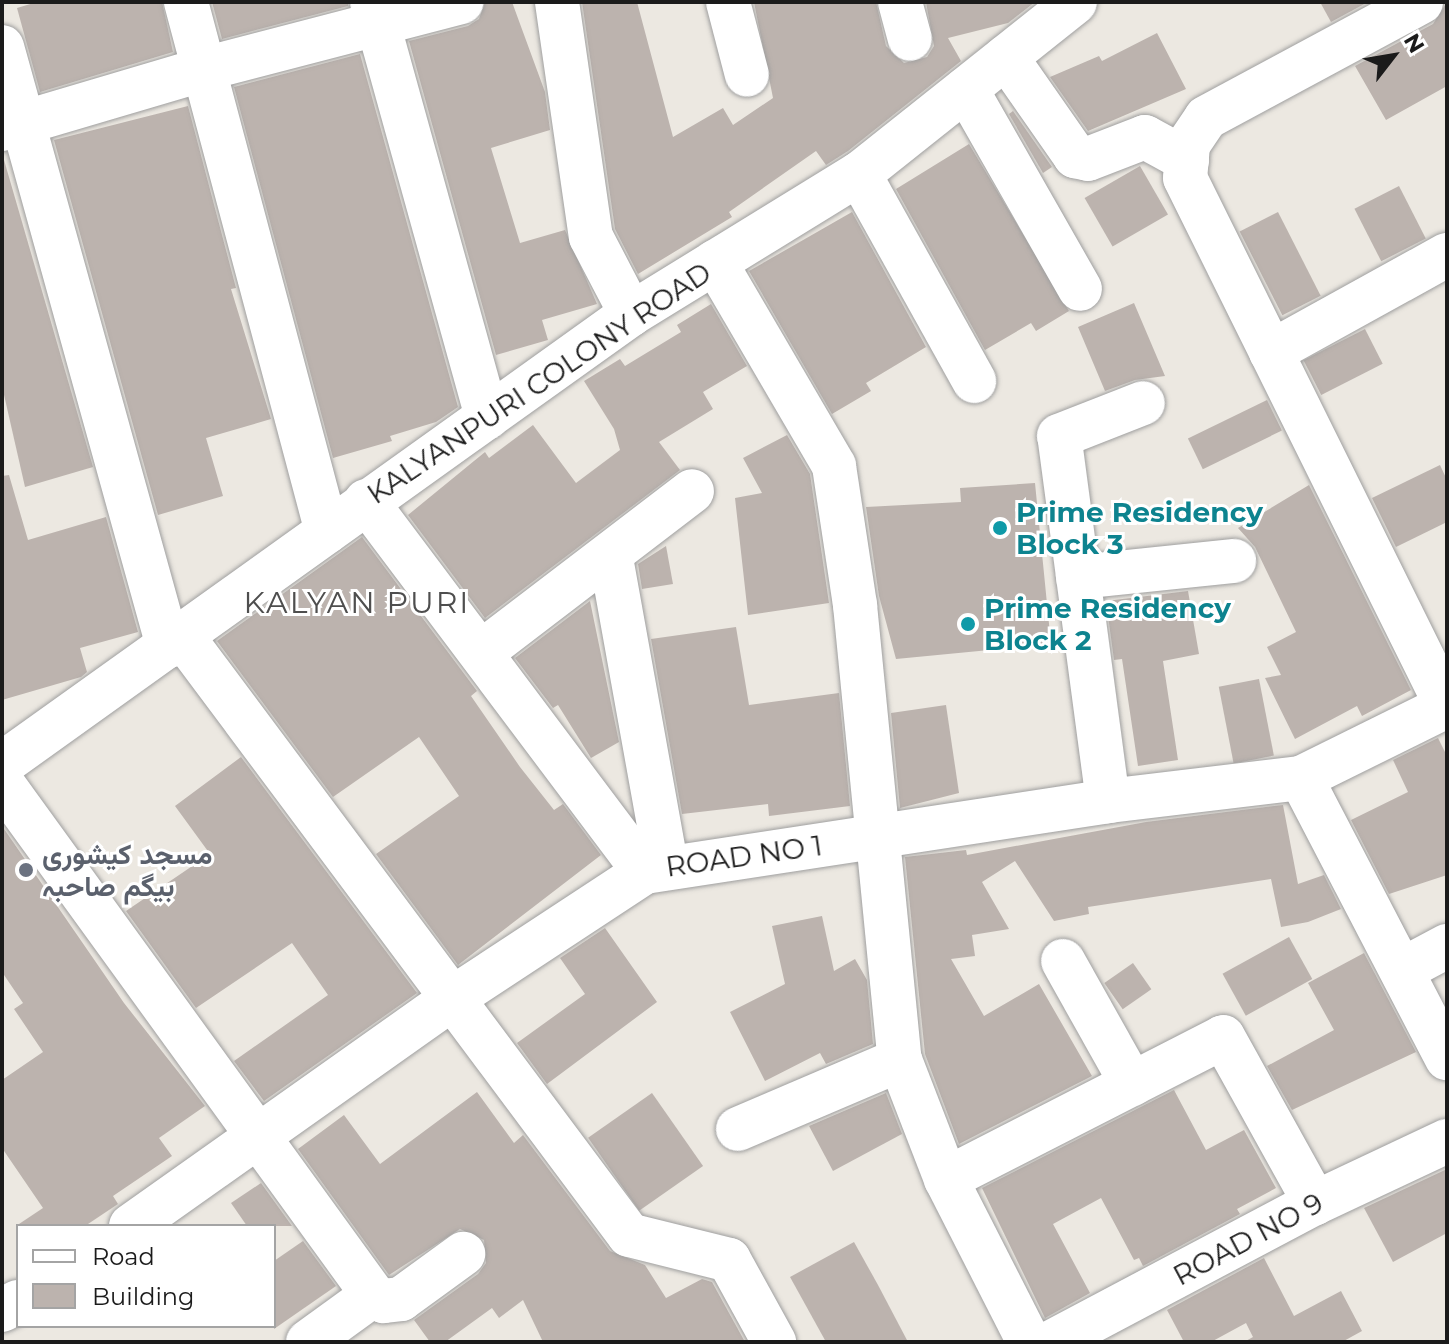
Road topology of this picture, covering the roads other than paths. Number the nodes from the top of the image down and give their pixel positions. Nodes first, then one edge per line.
1 (186, 2) edge
2 (461, 2) edge
3 (557, 2) edge
4 (728, 2) edge
5 (1074, 2) edge
6 (1421, 2) edge
7 (375, 13) edge
8 (2, 47) edge
9 (1006, 57) junction
10 (204, 69) junction
11 (747, 75) dead end
12 (966, 89) junction
13 (12, 127) edge
14 (1187, 160) junction
15 (859, 174) junction
16 (1447, 255) edge
17 (715, 262) junction
18 (1080, 289) dead end
19 (631, 314) junction
20 (1271, 352) junction
21 (974, 381) dead end
22 (1143, 403) dead end
23 (487, 417) junction
24 (692, 491) dead end
25 (366, 501) junction
26 (327, 532) junction
27 (611, 558) junction
28 (1234, 561) dead end
29 (1078, 577) junction
30 (175, 641) junction
31 (483, 651) junction
32 (1447, 706) edge
33 (2, 764) edge
34 (1301, 778) junction
35 (2, 783) edge
36 (1108, 801) junction
37 (878, 838) junction
38 (655, 868) junction
39 (1447, 946) edge
40 (1063, 961) dead end
41 (1402, 970) junction
42 (453, 998) junction
43 (1447, 1058) edge
44 (900, 1060) junction
45 (1132, 1084) junction
46 (738, 1129) dead end
47 (262, 1137) junction
48 (1447, 1141) edge
49 (946, 1179) junction
50 (1315, 1203) junction
51 (134, 1224) edge
52 (463, 1254) dead end
53 (373, 1295) junction
54 (308, 1342) edge
55 (774, 1342) edge
56 (1029, 1342) edge
57 (1052, 1342) edge

1 - 10 street
2 - 7 street
3 - 19 street
4 - 11 street
5 - 9 street, KALYANPURI COLONY ROAD
6 - 14 street
7 - 10 street
7 - 23 street
8 - 13 street
9 - 12 street, KALYANPURI COLONY ROAD
9 - 14 street
10 - 13 street
10 - 26 street
12 - 15 street, KALYANPURI COLONY ROAD
12 - 18 street
13 - 30 street
14 - 20 street
15 - 17 street, KALYANPURI COLONY ROAD
15 - 21 street
16 - 20 street
17 - 19 street, KALYANPURI COLONY ROAD
17 - 37 street
19 - 23 street, KALYANPURI COLONY ROAD
20 - 32 street
22 - 29 street
23 - 25 street, KALYANPURI COLONY ROAD
24 - 27 street
25 - 26 street, KALYANPURI COLONY ROAD
25 - 31 street
26 - 30 street, KALYANPURI COLONY ROAD
27 - 31 street
27 - 38 street
28 - 29 street
29 - 36 street
30 - 33 street, KALYANPURI COLONY ROAD
30 - 42 street
31 - 38 street
32 - 34 street, ROAD NO 1
34 - 36 street, ROAD NO 1
34 - 41 street
35 - 47 street
36 - 37 street, ROAD NO 1
37 - 38 street, ROAD NO 1
37 - 44 street
38 - 42 street, ROAD NO 1
39 - 41 street
40 - 45 street
41 - 43 street
42 - 47 street, ROAD NO 1
42 - 55 street
44 - 46 street
44 - 49 street
45 - 49 street
45 - 50 street
47 - 51 street, ROAD NO 1
47 - 53 street
48 - 50 street, ROAD NO 9
49 - 56 street
50 - 57 street, ROAD NO 9
52 - 53 street
53 - 54 street

